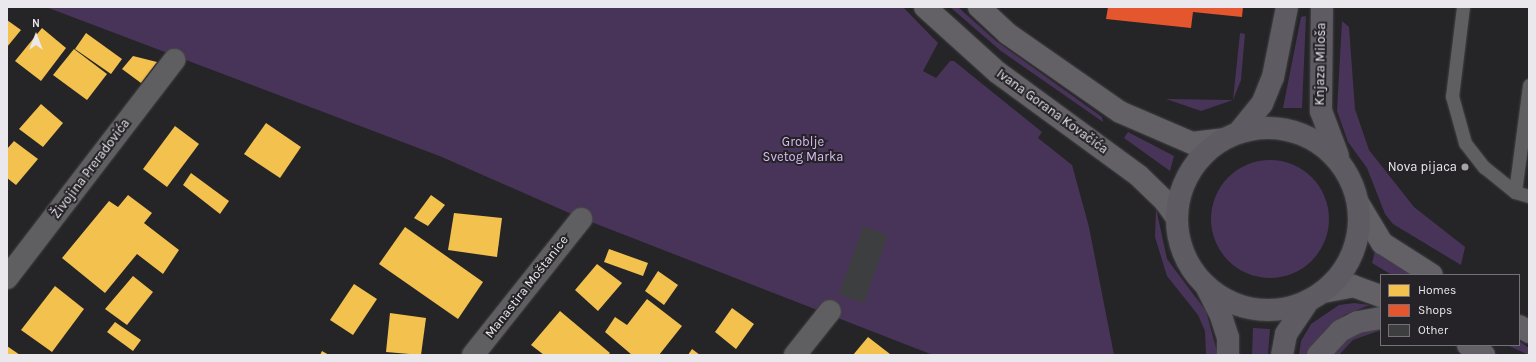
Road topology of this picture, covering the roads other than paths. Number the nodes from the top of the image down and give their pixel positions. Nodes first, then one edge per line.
1 (925, 7) edge
2 (979, 7) edge
3 (1287, 7) edge
4 (1322, 7) edge
5 (1464, 7) edge
6 (174, 60) dead end
7 (1529, 85) edge
8 (1231, 136) junction
9 (1342, 164) junction
10 (1515, 192) junction
11 (1529, 196) edge
12 (1358, 203) junction
13 (1177, 218) junction
14 (582, 219) dead end
15 (1430, 274) edge
16 (7, 278) edge
17 (1205, 285) junction
18 (1380, 296) edge
19 (1316, 297) junction
20 (830, 311) dead end
21 (1380, 318) edge
22 (1520, 327) edge
23 (1529, 332) edge
24 (1470, 346) edge
25 (473, 355) edge
26 (795, 355) edge
27 (1228, 355) edge
28 (1282, 355) edge
29 (1318, 355) edge
30 (1484, 355) edge

1 - 13 main road, Ivana Gorana Kovačića
2 - 8 main road
3 - 8 main road
4 - 9 main road, Knjaza Miloša
5 - 10 lane
6 - 16 street, Živojina Preradovića
7 - 10 lane
8 - 9 main road
8 - 13 main road
9 - 12 main road, Knjaza Miloša
10 - 11 lane
12 - 15 main road
12 - 19 main road
13 - 17 main road
14 - 25 street, Manastira Moštanice
17 - 19 main road
17 - 27 main road
18 - 19 main road
19 - 28 main road
20 - 26 street
21 - 29 main road
22 - 23 main road
24 - 30 main road

